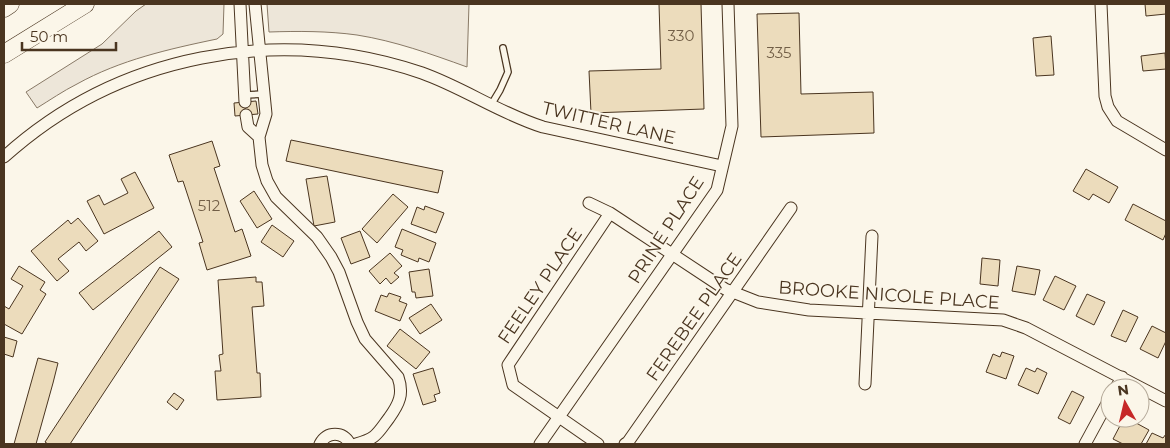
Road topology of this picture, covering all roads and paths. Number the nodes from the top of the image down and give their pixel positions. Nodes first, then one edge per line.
1 (10, 4) edge
2 (85, 4) edge
3 (240, 4) edge
4 (255, 4) edge
5 (728, 4) edge
6 (1101, 4) edge
7 (4, 8) edge
8 (503, 48) dead end
9 (259, 50) junction
10 (243, 52) junction
11 (4, 54) edge
12 (264, 94) junction
13 (244, 99) joint
14 (491, 105) junction
15 (246, 115) dead end
16 (259, 137) junction
17 (1166, 150) edge
18 (4, 157) edge
19 (722, 166) junction
20 (589, 203) dead end
21 (791, 208) dead end
22 (610, 213) junction
23 (872, 236) dead end
24 (672, 254) junction
25 (733, 292) junction
26 (869, 313) junction
27 (1122, 377) joint
28 (865, 384) dead end
29 (1166, 400) edge
30 (1100, 416) edge
31 (559, 418) junction
32 (320, 444) edge
33 (350, 444) edge
34 (356, 444) edge
35 (540, 444) edge
36 (598, 444) edge
37 (625, 444) edge
38 (1085, 444) edge

1 - 7 main road
2 - 11 main road
3 - 10 street
4 - 9 street
5 - 19 street, PRINE PLACE
6 - 17 street
8 - 14 lane
9 - 10 street
9 - 12 street
9 - 14 street, TWITTER LANE
10 - 13 street
10 - 18 street
12 - 13 lane
12 - 16 street
14 - 19 street, TWITTER LANE
15 - 16 street
16 - 34 street
19 - 24 street, PRINE PLACE
20 - 22 street, BROOKE NICOLE PLACE
21 - 25 street, FEREBEE PLACE
22 - 24 street, BROOKE NICOLE PLACE
22 - 31 street, FEELEY PLACE
23 - 26 street
24 - 25 street, BROOKE NICOLE PLACE
24 - 31 street, PRINE PLACE
25 - 26 street, BROOKE NICOLE PLACE
25 - 37 street, FEREBEE PLACE
26 - 27 street, BROOKE NICOLE PLACE
26 - 28 street
27 - 29 street, BROOKE NICOLE PLACE
30 - 38 street
31 - 35 street, PRINE PLACE
31 - 36 street
32 - 33 street

